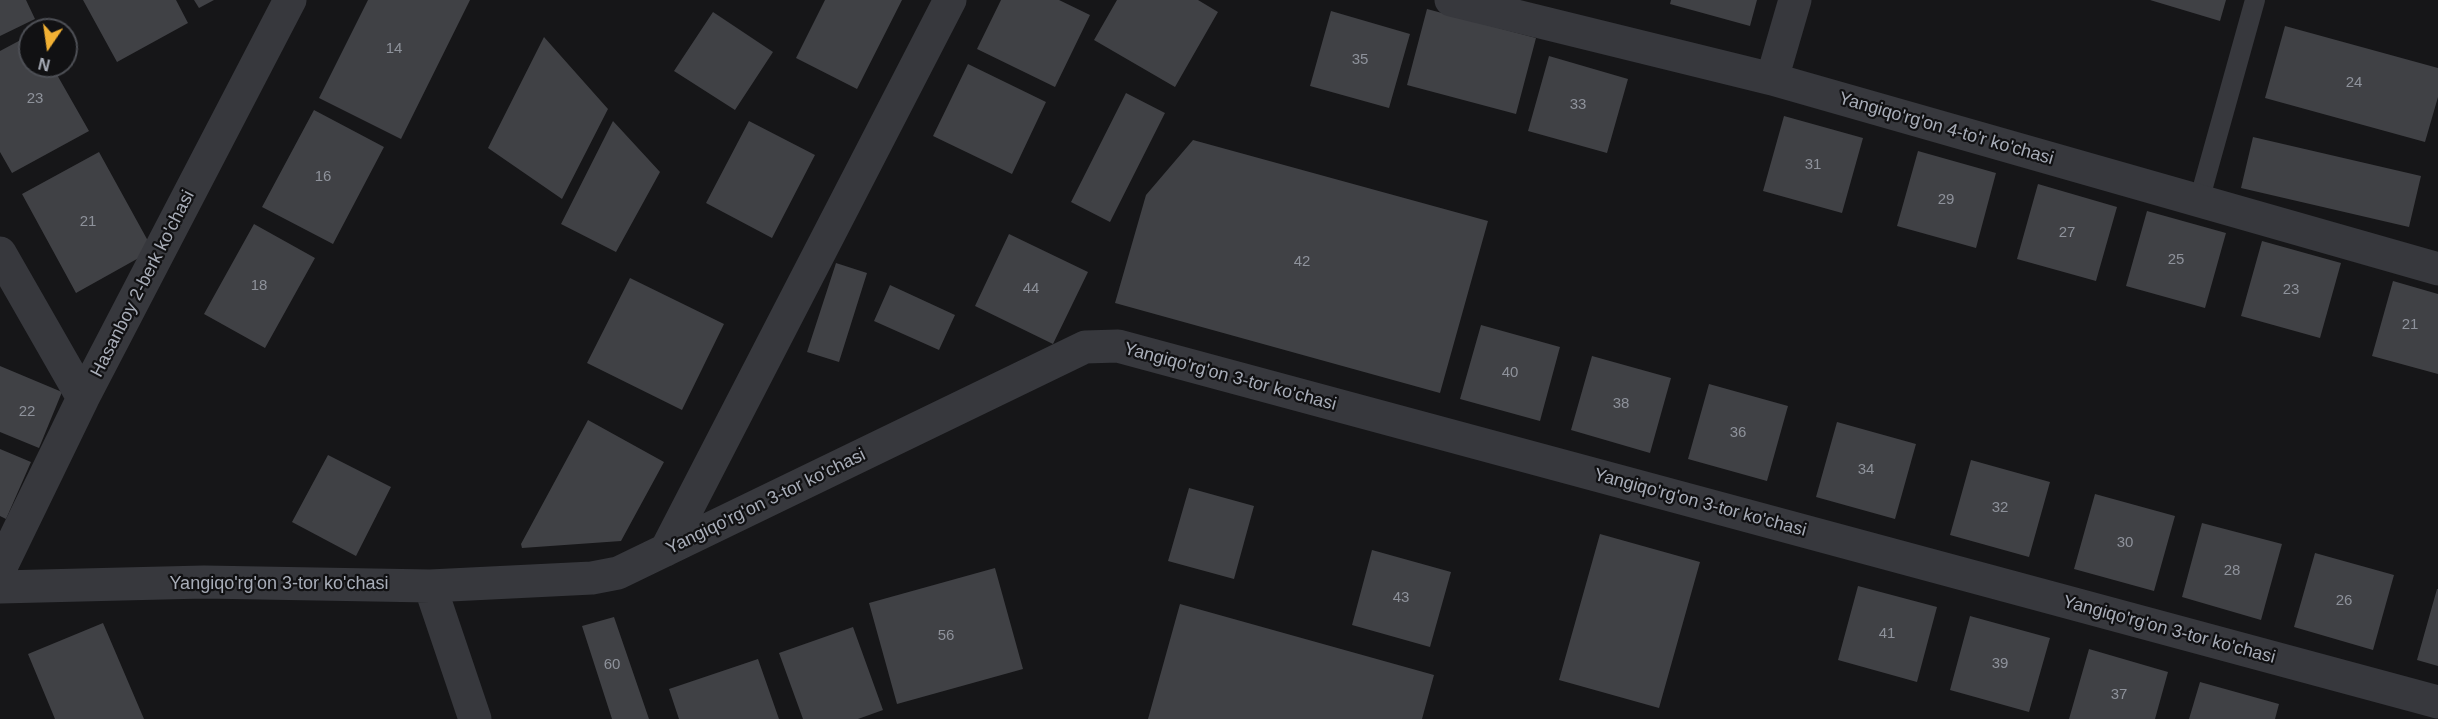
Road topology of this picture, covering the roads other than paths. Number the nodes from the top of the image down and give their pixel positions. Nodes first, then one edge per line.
1 (290, 0) edge
2 (950, 0) edge
3 (1451, 0) edge
4 (1795, 0) edge
5 (2255, 0) edge
6 (1772, 79) junction
7 (2199, 201) junction
8 (0, 253) edge
9 (2438, 269) edge
10 (83, 398) junction
11 (666, 550) junction
12 (0, 569) edge
13 (430, 586) junction
14 (0, 587) edge
15 (2438, 702) edge
16 (475, 719) edge

1 - 10 street, Hasanboy 2-berk ko'chasi
2 - 11 street
3 - 6 street, Yangiqo'rg'on 4-to'r ko'chasi
4 - 6 street
5 - 7 lane
6 - 7 street, Yangiqo'rg'on 4-to'r ko'chasi
7 - 9 street, Yangiqo'rg'on 4-to'r ko'chasi
8 - 10 street
10 - 12 street, Hasanboy 2-berk ko'chasi
11 - 13 street, Yangiqo'rg'on 3-tor ko'chasi
11 - 15 street, Yangiqo'rg'on 3-tor ko'chasi
13 - 14 street, Yangiqo'rg'on 3-tor ko'chasi
13 - 16 street

